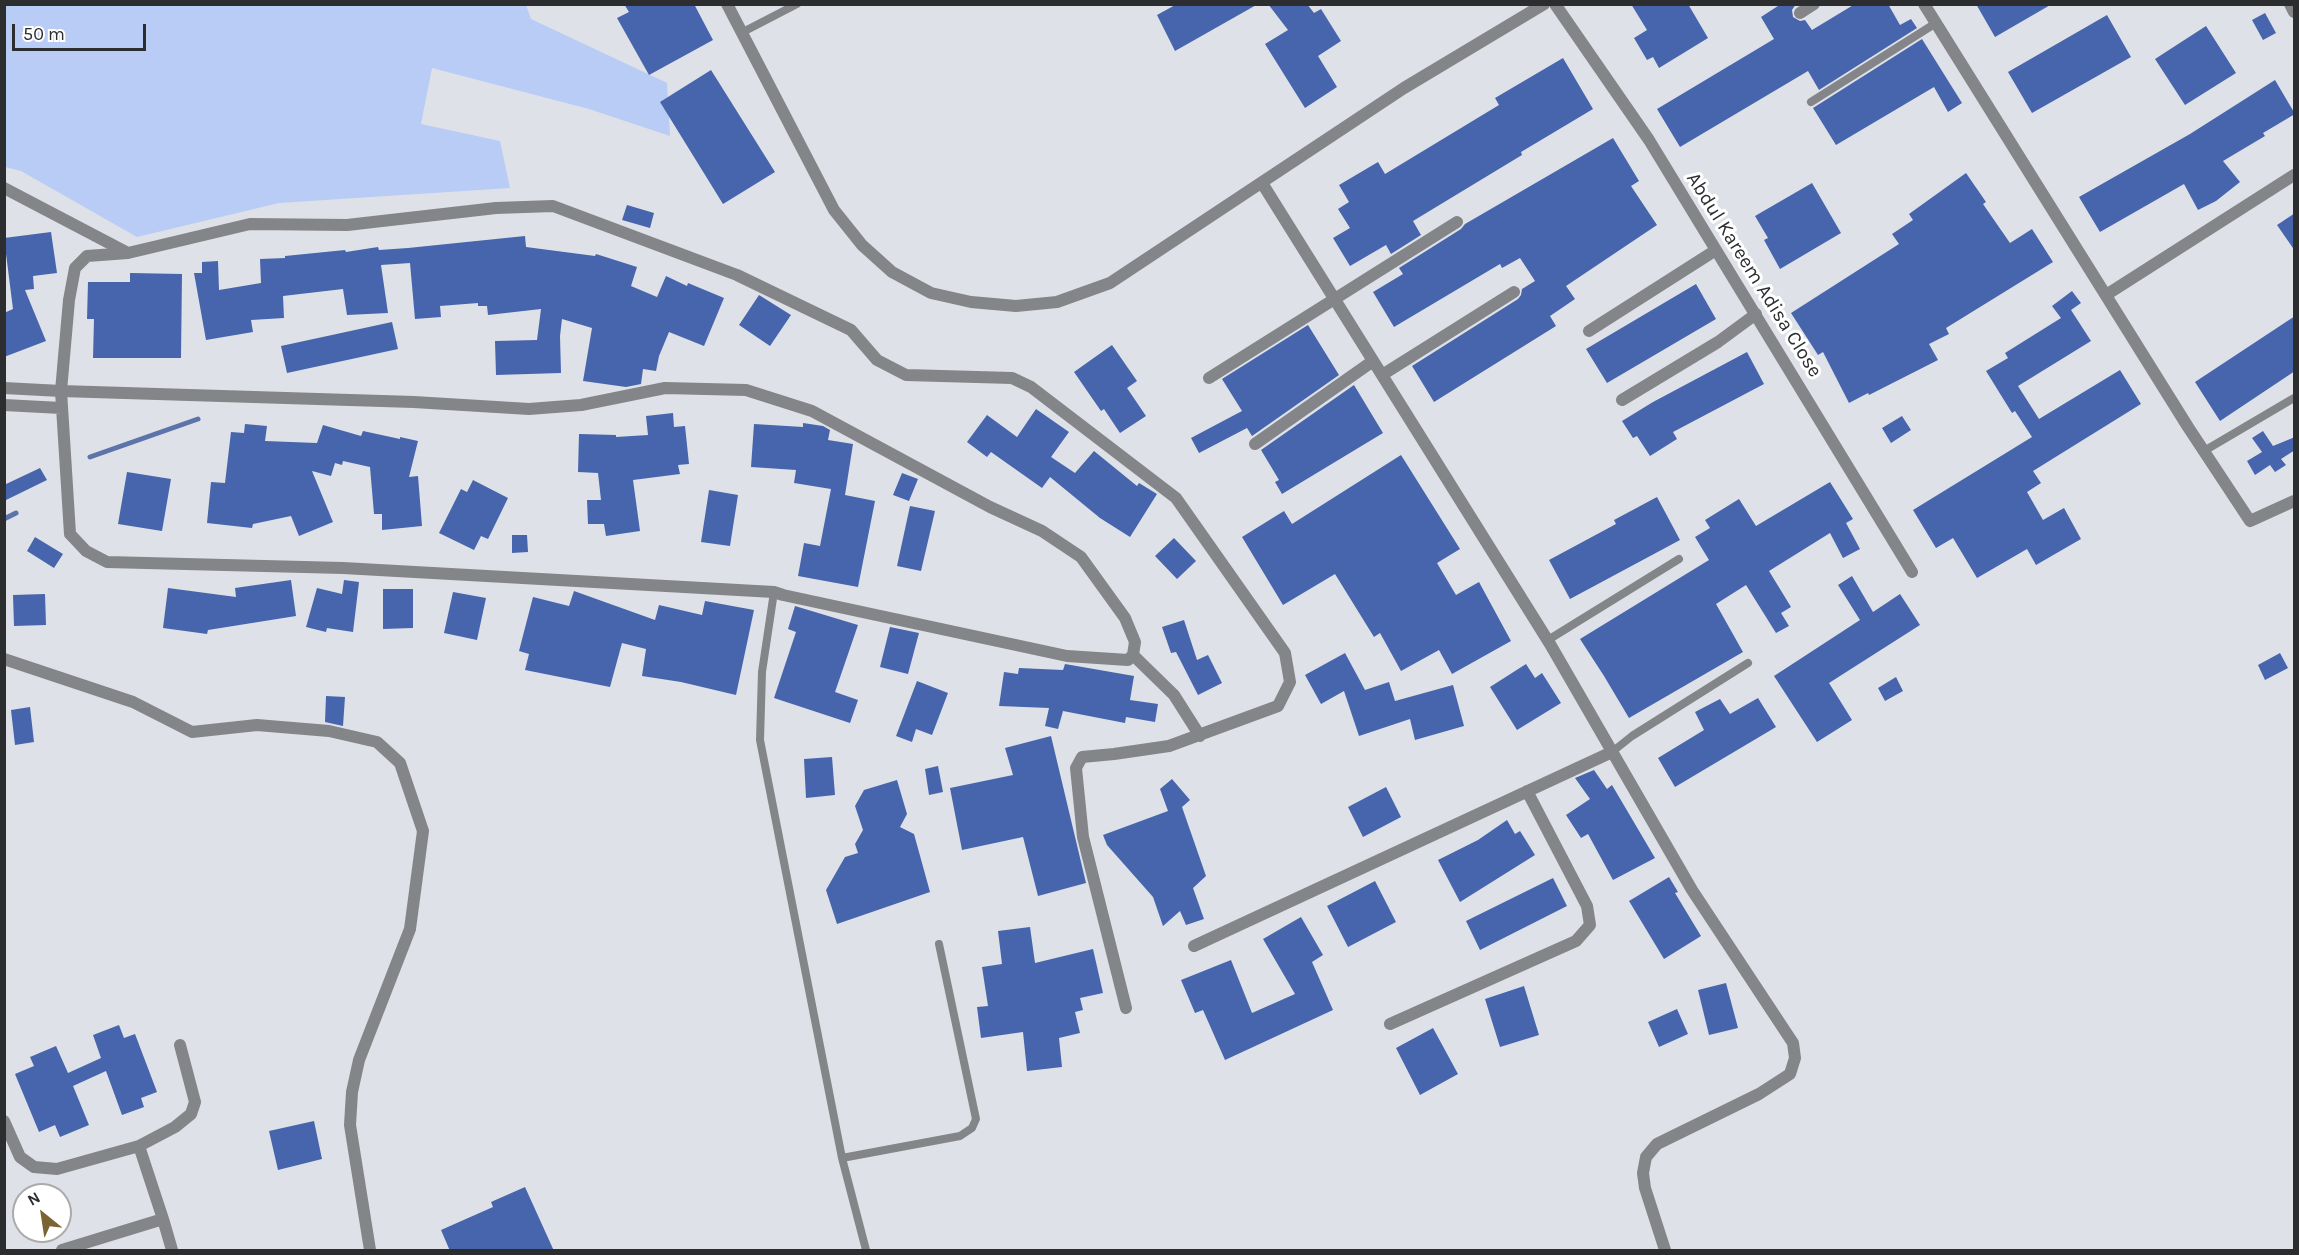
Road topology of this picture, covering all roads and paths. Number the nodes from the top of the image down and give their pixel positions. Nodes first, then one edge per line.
1 (727, 4) edge
2 (797, 4) edge
3 (1544, 4) edge
4 (1556, 4) edge
5 (1814, 4) edge
6 (1924, 4) edge
7 (2290, 4) edge
8 (2295, 12) edge
9 (1800, 13) dead end
10 (1936, 22) junction
11 (741, 33) junction
12 (1811, 102) dead end
13 (2293, 178) edge
14 (1262, 183) junction
15 (4, 188) edge
16 (1457, 222) dead end
17 (1716, 250) junction
18 (128, 253) junction
19 (1514, 292) dead end
20 (2106, 295) junction
21 (1335, 300) junction
22 (1756, 314) junction
23 (1589, 332) dead end
24 (1373, 361) junction
25 (1382, 375) junction
26 (1209, 378) dead end
27 (4, 388) edge
28 (61, 391) junction
29 (2295, 398) edge
30 (1622, 400) dead end
31 (4, 405) edge
32 (61, 408) junction
33 (1255, 444) dead end
34 (2204, 451) junction
35 (2295, 501) edge
36 (1679, 559) dead end
37 (1912, 572) dead end
38 (774, 592) junction
39 (1548, 640) junction
40 (1133, 655) junction
41 (4, 659) edge
42 (1748, 663) dead end
43 (1200, 736) junction
44 (1612, 752) junction
45 (1527, 791) junction
46 (939, 944) dead end
47 (1194, 946) dead end
48 (1126, 1008) dead end
49 (1390, 1024) dead end
50 (180, 1046) dead end
51 (4, 1121) edge
52 (140, 1146) junction
53 (842, 1158) junction
54 (163, 1220) junction
55 (62, 1251) edge
56 (172, 1251) edge
57 (370, 1251) edge
58 (866, 1251) edge
59 (1665, 1251) edge

1 - 11 street
2 - 11 lane
3 - 14 street
4 - 17 street, Abdul Kareem Adisa Close
5 - 9 street
6 - 10 street
7 - 8 street
10 - 12 lane
10 - 20 street
11 - 14 street
13 - 20 street
14 - 21 street
15 - 18 street
16 - 21 street
17 - 22 street, Abdul Kareem Adisa Close
17 - 23 street
18 - 28 street
18 - 43 street
19 - 25 street
20 - 34 street
21 - 24 street
21 - 26 street
22 - 30 street
22 - 37 street, Abdul Kareem Adisa Close
24 - 25 street
24 - 33 street
25 - 39 street
27 - 28 street
28 - 32 street
28 - 40 street
29 - 34 lane
31 - 32 street
32 - 38 street
34 - 35 street
36 - 39 lane
38 - 40 street
38 - 53 lane
39 - 44 street
40 - 43 street
41 - 57 street
42 - 44 lane
43 - 48 street
44 - 45 street
44 - 59 street
45 - 47 street
45 - 49 street
46 - 53 lane
50 - 52 street
51 - 52 street
52 - 54 street
53 - 58 lane
54 - 55 street
54 - 56 street

